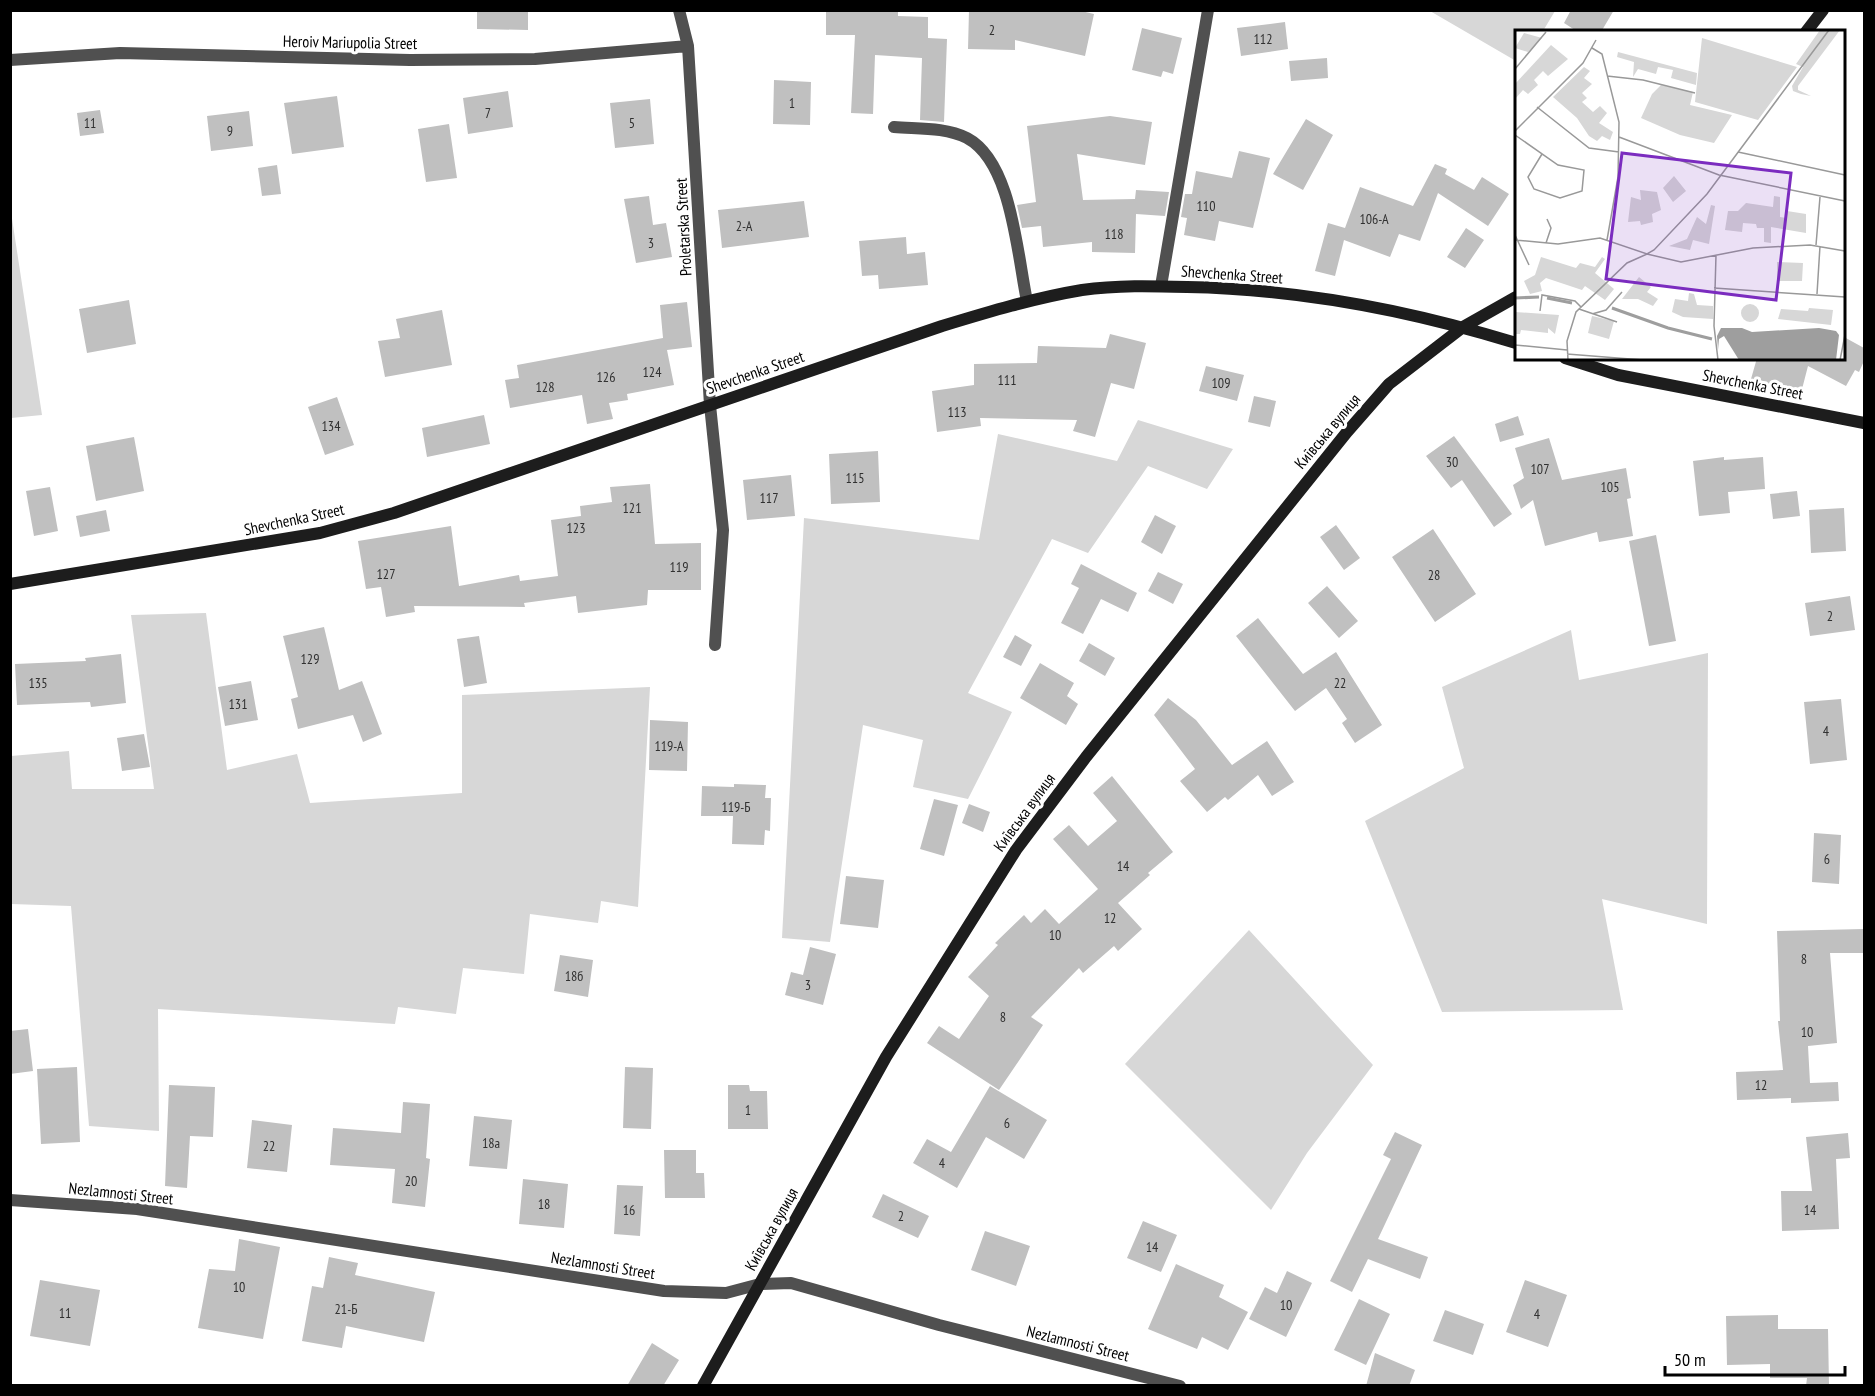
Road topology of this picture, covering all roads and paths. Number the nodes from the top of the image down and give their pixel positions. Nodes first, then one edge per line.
1 (679, 10) edge
2 (1823, 10) edge
3 (1203, 12) edge
4 (1808, 30) edge
5 (688, 46) junction
6 (10, 60) edge
7 (894, 127) dead end
8 (1161, 286) junction
9 (1515, 298) edge
10 (1027, 301) junction
11 (1464, 327) junction
12 (1515, 343) edge
13 (1571, 360) edge
14 (710, 405) junction
15 (1864, 423) edge
16 (10, 584) edge
17 (715, 645) dead end
18 (10, 1200) edge
19 (760, 1284) junction
20 (703, 1386) edge
21 (1180, 1386) edge

1 - 5 street, Proletarska Street
2 - 4 main road
3 - 8 street
5 - 6 street, Heroiv Mariupolia Street
5 - 14 street, Proletarska Street
7 - 10 street
8 - 10 main road, Shevchenka Street
8 - 11 main road, Shevchenka Street
9 - 11 main road, Київська вулиця
10 - 14 main road, Shevchenka Street
11 - 12 main road, Shevchenka Street
11 - 19 main road, Київська вулиця
13 - 15 main road, Shevchenka Street
14 - 16 main road, Shevchenka Street
14 - 17 street, Proletarska Street
18 - 19 street, Nezlamnosti Street
19 - 20 main road, Київська вулиця
19 - 21 street, Nezlamnosti Street

